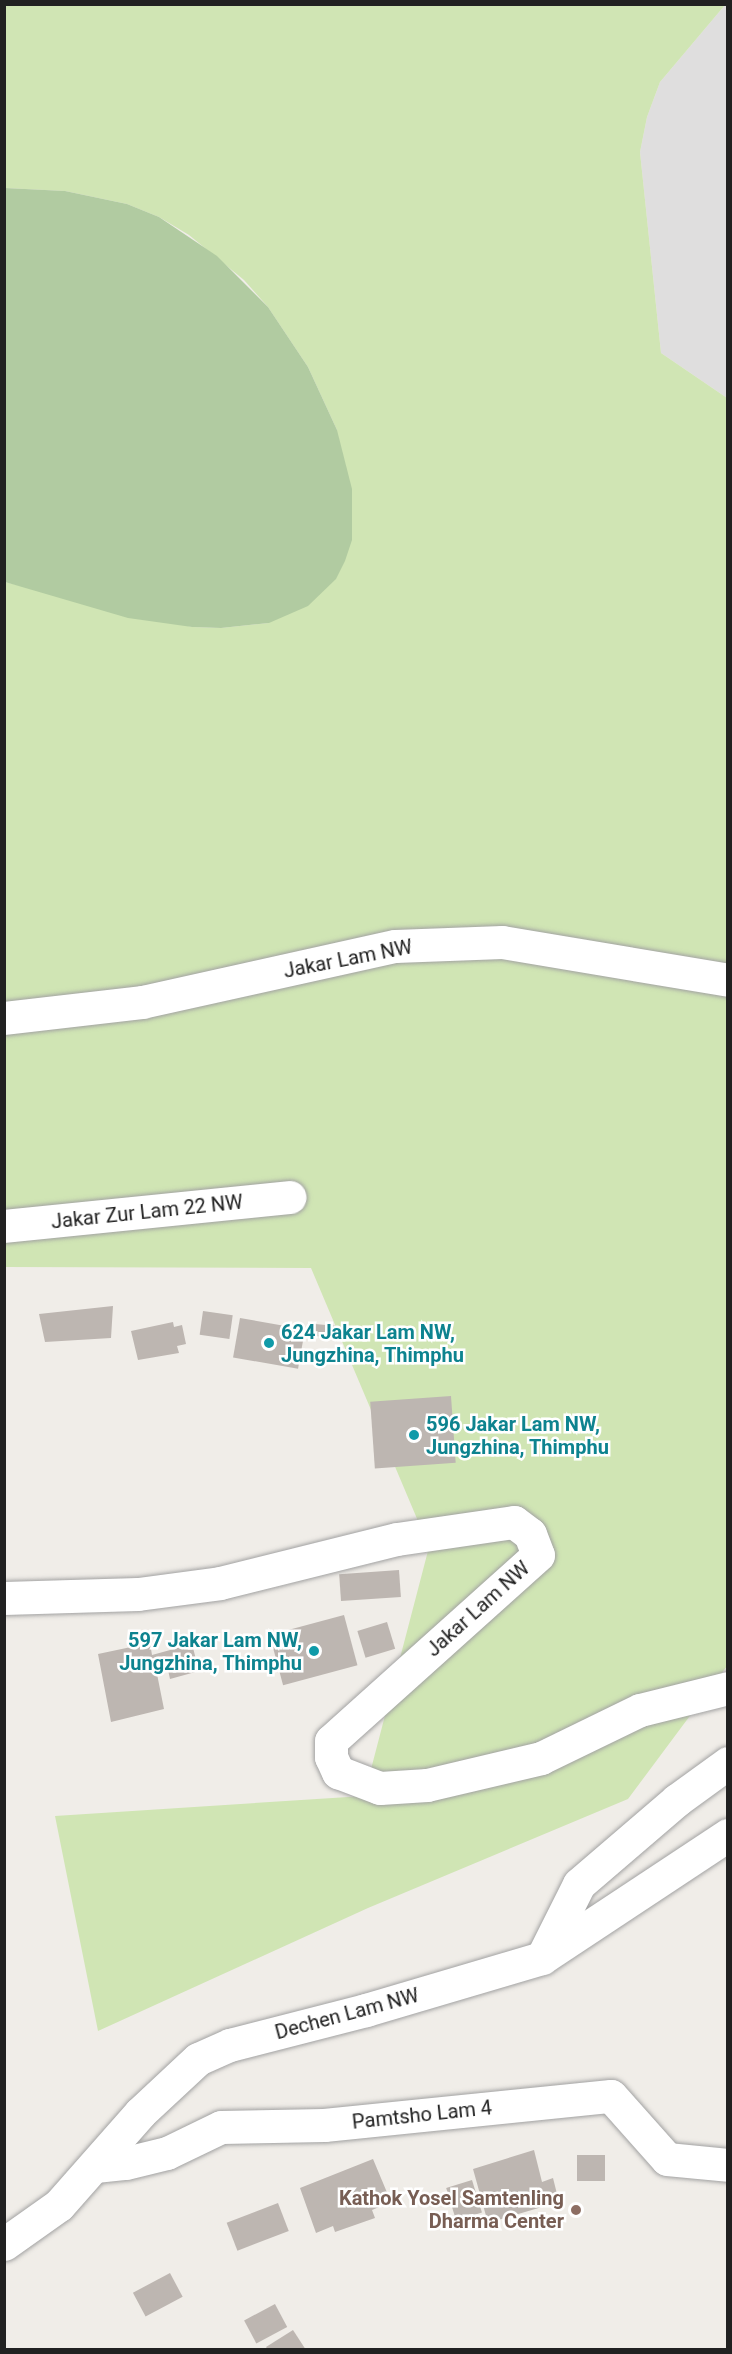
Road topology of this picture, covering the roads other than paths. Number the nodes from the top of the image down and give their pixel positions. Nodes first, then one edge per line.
1 (728, 980) edge
2 (9, 1008) edge
3 (290, 1197) dead end
4 (4, 1226) edge
5 (4, 1598) edge
6 (728, 1688) edge
7 (728, 1763) edge
8 (728, 1835) edge
9 (542, 1958) junction
10 (728, 2165) edge
11 (95, 2166) junction
12 (4, 2244) edge

1 - 2 street, Jakar Lam NW
3 - 4 street, Jakar Zur Lam 22 NW
5 - 6 street, Jakar Lam NW
7 - 9 street
8 - 9 street, Dechen Lam NW
9 - 11 street, Dechen Lam NW
10 - 11 street, Pamtsho Lam 4
11 - 12 street, Dechen Lam NW

